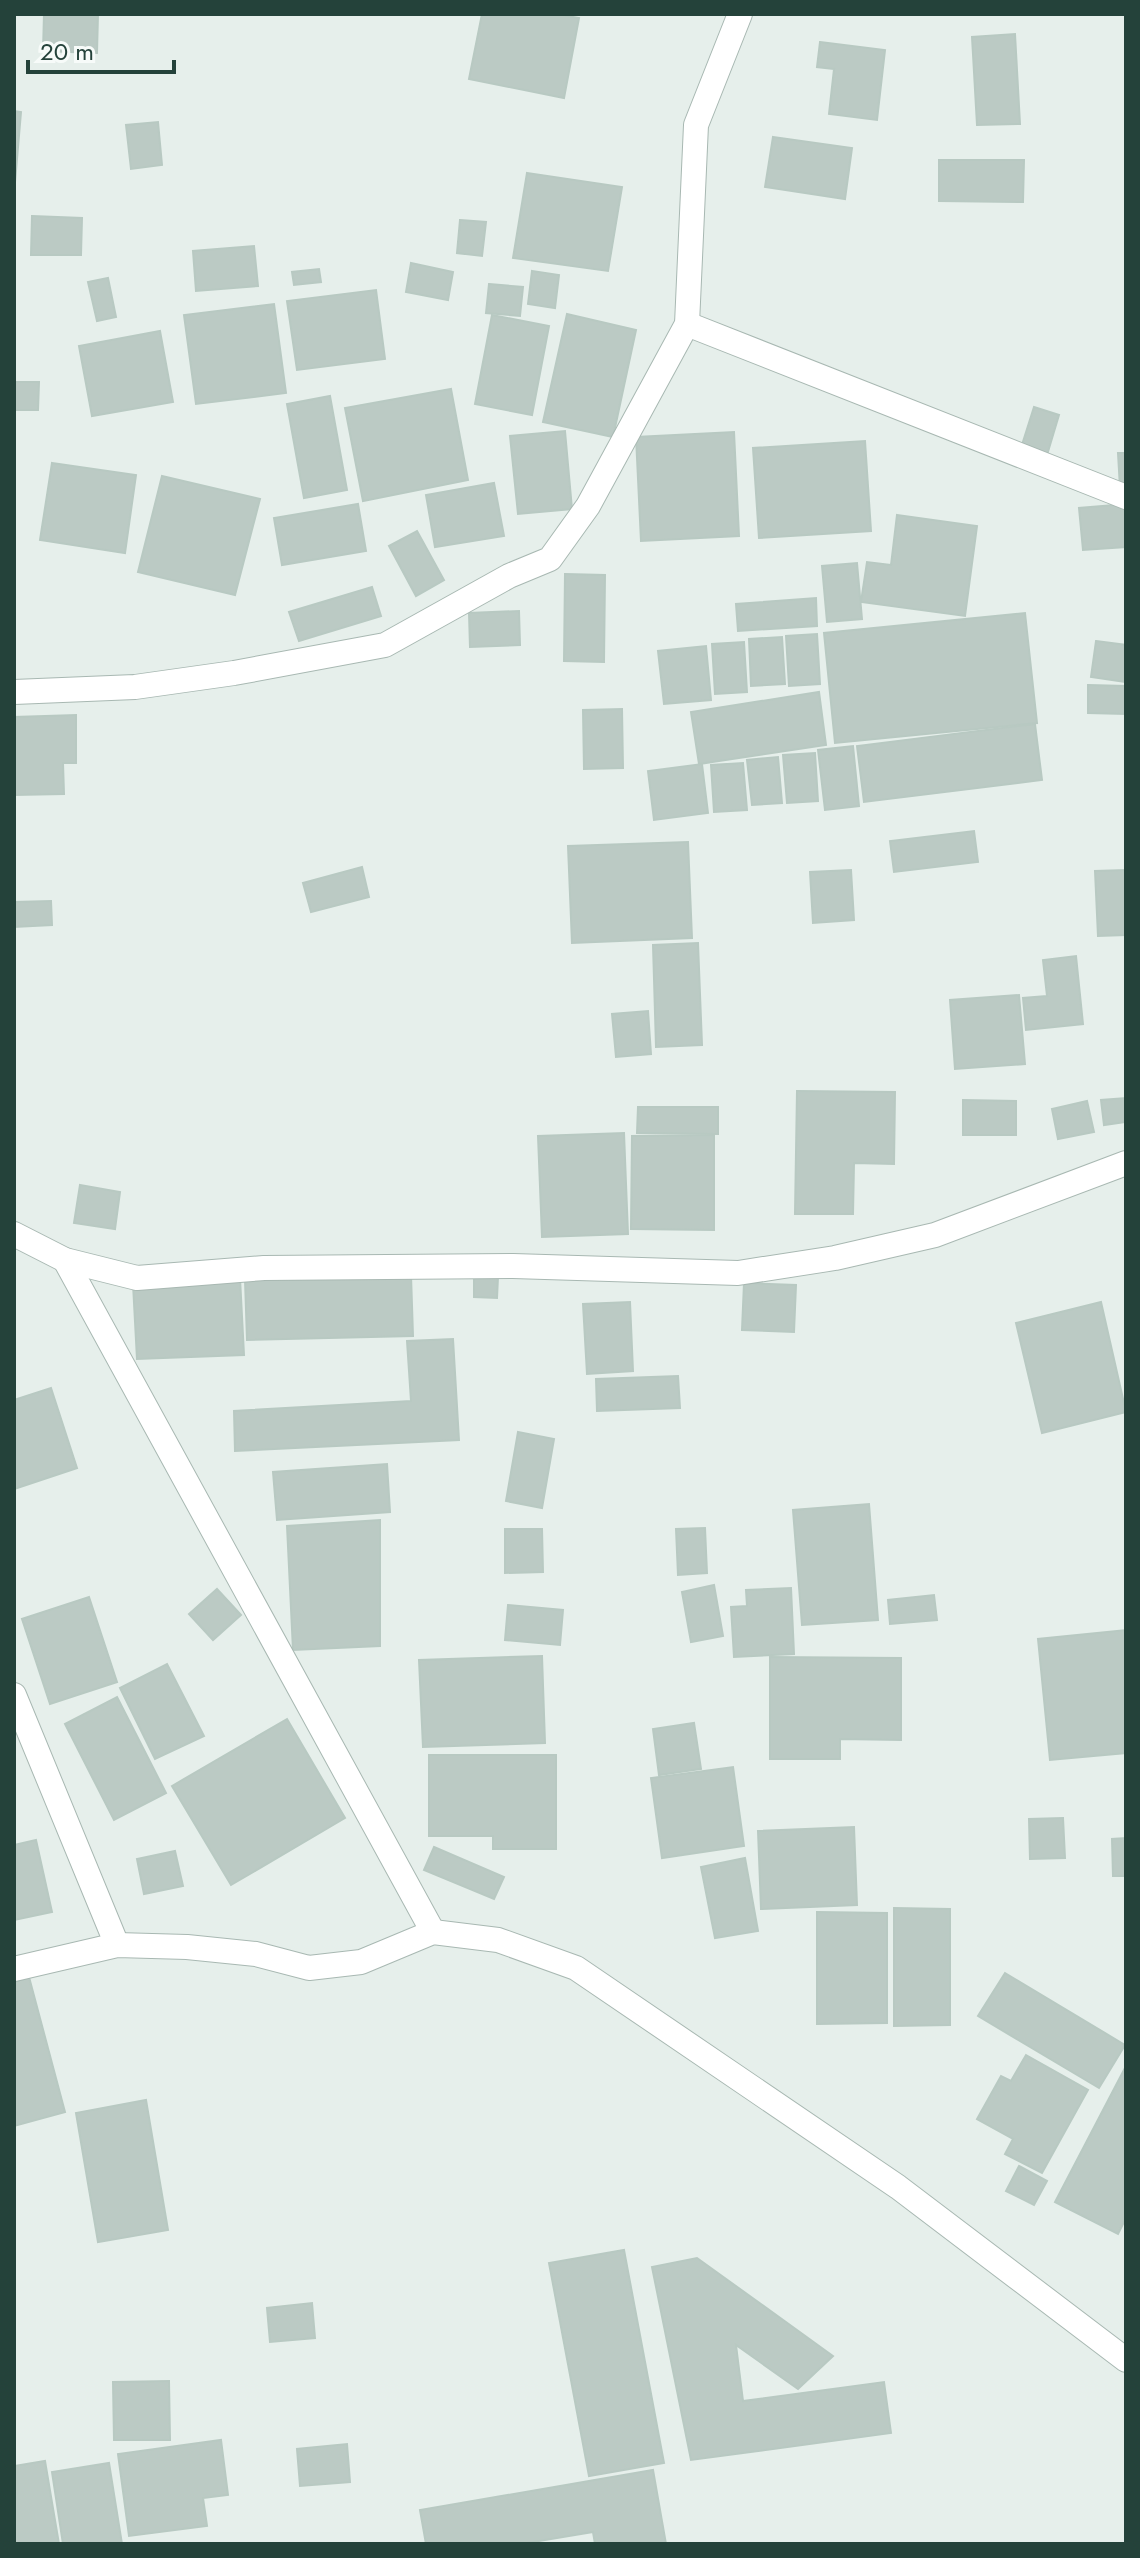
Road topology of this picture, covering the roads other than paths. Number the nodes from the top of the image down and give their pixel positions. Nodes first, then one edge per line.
1 (740, 14) edge
2 (687, 324) junction
3 (1126, 497) edge
4 (14, 692) edge
5 (1126, 1163) edge
6 (14, 1234) edge
7 (65, 1260) junction
8 (14, 1695) edge
9 (433, 1932) junction
10 (117, 1945) junction
11 (14, 1969) edge
12 (1126, 2360) edge

1 - 2 street
2 - 3 street
2 - 4 street
5 - 7 street
6 - 7 street
7 - 9 street
8 - 10 street
9 - 10 street
9 - 12 street
10 - 11 street

